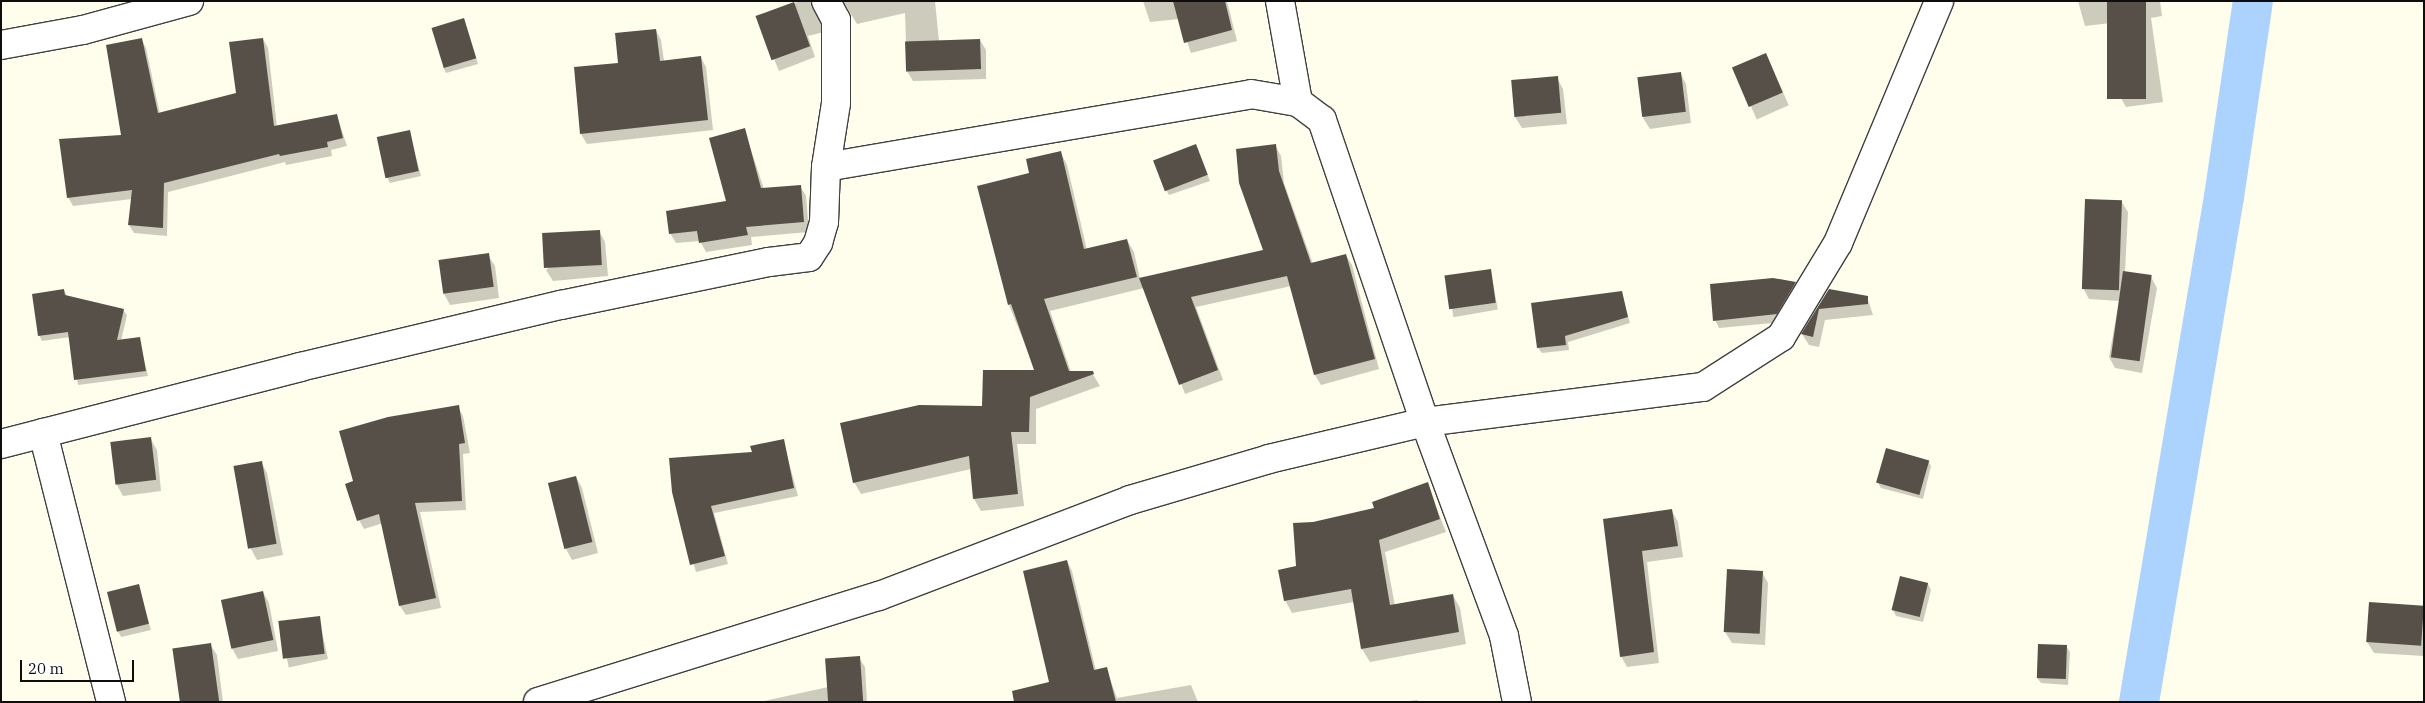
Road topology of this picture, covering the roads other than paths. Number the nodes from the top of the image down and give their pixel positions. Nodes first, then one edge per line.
1 (189, 1) edge
2 (826, 1) edge
3 (1280, 1) edge
4 (1939, 1) edge
5 (1, 45) edge
6 (1298, 102) junction
7 (826, 167) junction
8 (1425, 422) junction
9 (43, 433) junction
10 (1, 444) edge
11 (111, 702) edge
12 (538, 702) edge
13 (1517, 702) edge

1 - 5 street
2 - 7 street
3 - 6 street
4 - 8 street
6 - 7 street
6 - 8 street
7 - 9 street
8 - 12 street
8 - 13 street
9 - 10 street
9 - 11 street

